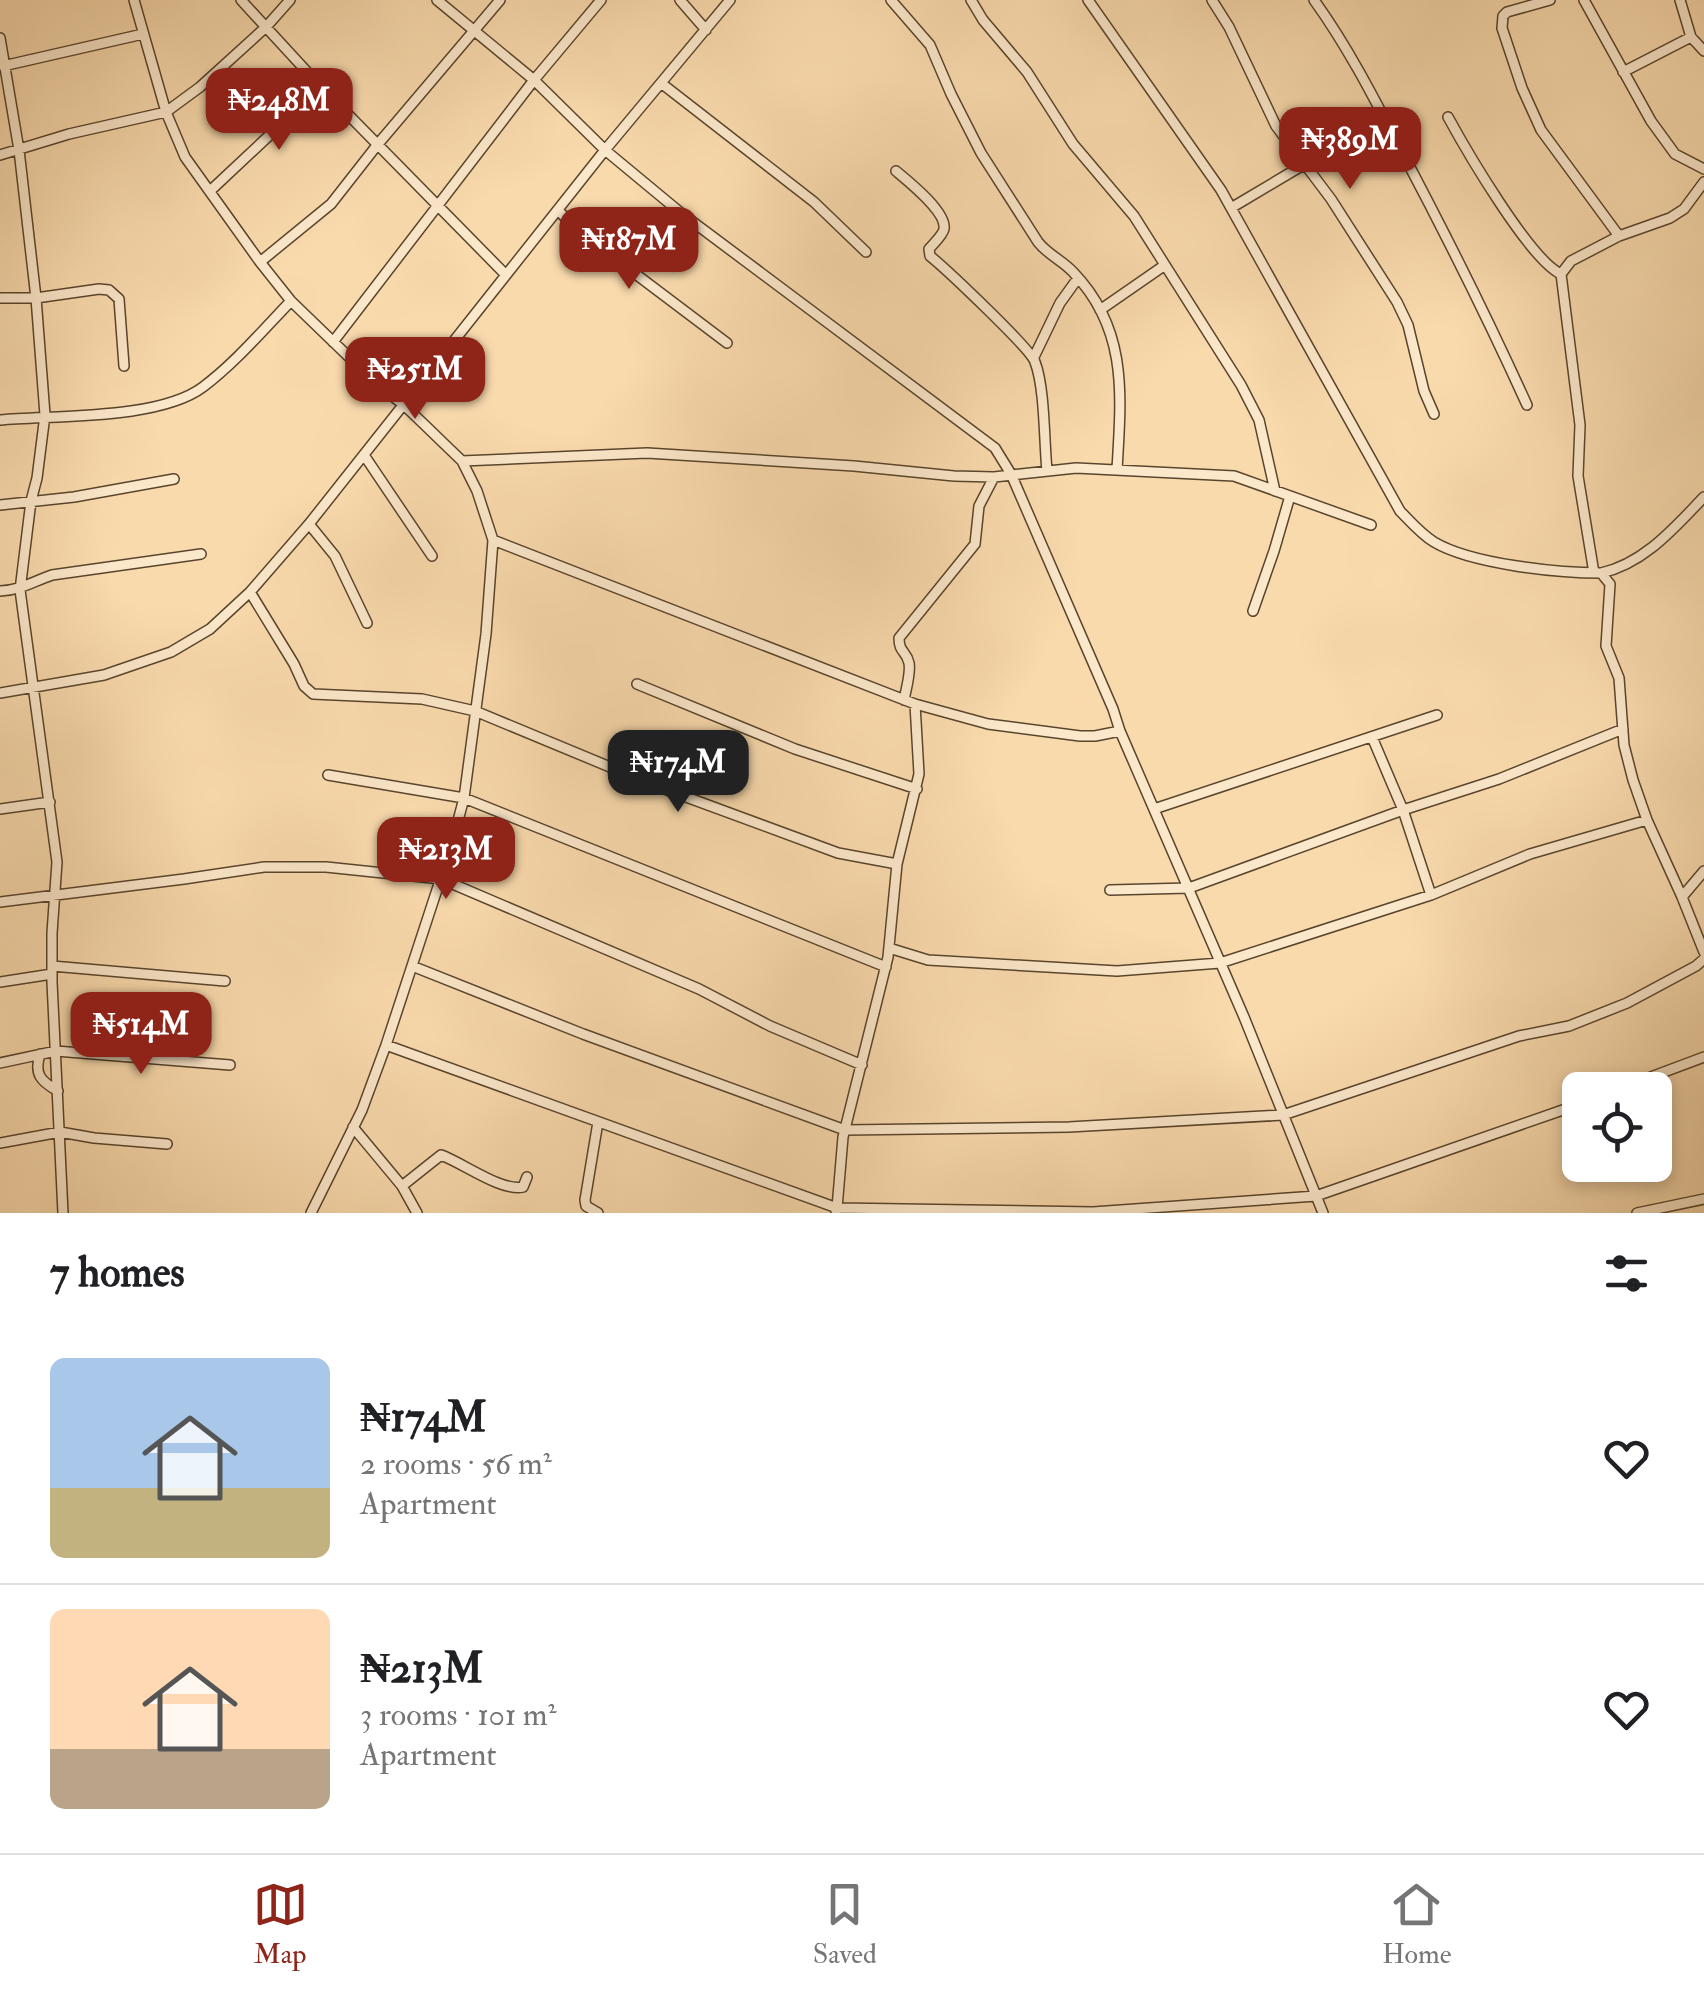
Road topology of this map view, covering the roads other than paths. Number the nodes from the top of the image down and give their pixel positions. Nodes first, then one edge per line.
1 (134, 0) edge
2 (241, 0) edge
3 (290, 0) edge
4 (437, 0) edge
5 (500, 0) edge
6 (602, 0) edge
7 (680, 0) edge
8 (730, 0) edge
9 (891, 0) edge
10 (971, 0) edge
11 (1088, 0) edge
12 (1212, 0) edge
13 (1314, 0) edge
14 (1550, 0) edge
15 (1598, 0) edge
16 (1680, 0) edge
17 (1584, 2) edge
18 (266, 27) junction
19 (473, 30) junction
20 (706, 30) junction
21 (142, 34) junction
22 (1691, 37) junction
23 (0, 38) edge
24 (1704, 51) edge
25 (2, 66) edge
26 (1623, 72) junction
27 (534, 80) junction
28 (661, 82) junction
29 (321, 87) junction
30 (166, 112) junction
31 (1448, 117) dead end
32 (378, 144) junction
33 (19, 150) junction
34 (605, 150) junction
35 (0, 154) edge
36 (1305, 164) junction
37 (1704, 170) edge
38 (896, 171) dead end
39 (1704, 182) edge
40 (210, 191) junction
41 (437, 204) junction
42 (1232, 208) junction
43 (558, 210) junction
44 (1620, 236) junction
45 (866, 252) dead end
46 (260, 262) junction
47 (1165, 265) junction
48 (1561, 274) junction
49 (506, 275) junction
50 (1078, 278) junction
51 (0, 298) edge
52 (36, 298) junction
53 (291, 301) junction
54 (1100, 310) junction
55 (332, 342) junction
56 (728, 343) dead end
57 (1034, 358) junction
58 (124, 366) dead end
59 (404, 405) junction
60 (1527, 405) dead end
61 (1434, 414) dead end
62 (45, 416) junction
63 (0, 420) edge
64 (364, 455) junction
65 (462, 461) junction
66 (1116, 470) junction
67 (1047, 471) junction
68 (1012, 474) junction
69 (994, 477) junction
70 (174, 479) dead end
71 (1275, 491) junction
72 (1290, 496) junction
73 (1704, 497) edge
74 (30, 501) junction
75 (0, 505) edge
76 (309, 524) junction
77 (1371, 525) dead end
78 (493, 540) junction
79 (201, 554) dead end
80 (432, 556) dead end
81 (1597, 573) junction
82 (20, 590) junction
83 (0, 591) edge
84 (250, 592) junction
85 (1253, 611) dead end
86 (367, 623) dead end
87 (637, 684) dead end
88 (32, 687) junction
89 (0, 692) edge
90 (904, 700) junction
91 (915, 704) junction
92 (475, 712) junction
93 (1437, 715) dead end
94 (1623, 730) junction
95 (1120, 731) junction
96 (1372, 737) junction
97 (328, 775) dead end
98 (917, 788) junction
99 (464, 798) junction
100 (50, 802) junction
101 (1154, 808) junction
102 (0, 809) edge
103 (1403, 810) junction
104 (1646, 820) junction
105 (897, 864) junction
106 (1704, 871) edge
107 (441, 879) junction
108 (1188, 888) junction
109 (1110, 890) dead end
110 (55, 893) junction
111 (1431, 895) junction
112 (1682, 897) junction
113 (0, 902) edge
114 (889, 948) junction
115 (1704, 956) edge
116 (1220, 963) junction
117 (412, 966) junction
118 (886, 967) junction
119 (52, 970) junction
120 (225, 981) dead end
121 (0, 982) edge
122 (386, 1045) junction
123 (56, 1050) junction
124 (40, 1054) junction
125 (1704, 1057) edge
126 (0, 1063) edge
127 (230, 1065) dead end
128 (862, 1065) junction
129 (1664, 1072) edge
130 (58, 1091) junction
131 (1562, 1110) edge
132 (1283, 1115) junction
133 (598, 1122) junction
134 (353, 1126) junction
135 (845, 1130) junction
136 (60, 1132) junction
137 (0, 1143) edge
138 (167, 1144) dead end
139 (528, 1177) dead end
140 (402, 1186) junction
141 (1316, 1196) junction
142 (1704, 1199) edge
143 (836, 1211) edge
144 (62, 1213) edge
145 (311, 1213) edge
146 (417, 1213) edge
147 (598, 1213) edge
148 (1322, 1213) edge
149 (1637, 1213) edge

1 - 21 street
2 - 18 street
3 - 18 street
4 - 19 street
5 - 19 street
6 - 27 street
7 - 20 street
8 - 20 street
9 - 50 street
10 - 47 street
11 - 42 street
12 - 36 street
13 - 60 street
14 - 44 street
15 - 17 street
16 - 22 street
17 - 26 street
18 - 29 street
18 - 30 street
19 - 27 street
19 - 32 street
20 - 28 street
21 - 25 street
21 - 30 street
22 - 24 street
22 - 26 street
23 - 25 street
25 - 33 street
26 - 37 street
27 - 34 street
27 - 41 street
28 - 34 street
28 - 45 street
29 - 32 street
29 - 40 street
30 - 33 street
30 - 40 street
31 - 48 street
32 - 41 street
32 - 46 street
33 - 35 street
33 - 52 street
34 - 43 street
34 - 68 street
36 - 42 street
36 - 61 street
38 - 57 street
39 - 44 street
40 - 46 street
41 - 49 street
41 - 55 street
42 - 81 street
43 - 49 street
43 - 56 street
44 - 48 street
46 - 53 street
47 - 54 street
47 - 71 street
48 - 81 street
49 - 59 street
50 - 54 street
50 - 57 street
51 - 52 street
52 - 58 street
52 - 62 street
53 - 55 street
53 - 62 street
54 - 66 street
55 - 59 street
57 - 67 street
59 - 64 street
59 - 65 street
62 - 63 street
62 - 74 street
64 - 76 street
64 - 80 street
65 - 69 street
65 - 78 street
66 - 67 street
66 - 71 street
67 - 68 street
68 - 69 street
68 - 95 street
69 - 90 street
70 - 74 street
71 - 72 street
72 - 77 street
72 - 85 street
73 - 81 street
74 - 75 street
74 - 82 street
76 - 84 street
76 - 86 street
78 - 90 street
78 - 92 street
79 - 82 street
81 - 94 street
82 - 83 street
82 - 88 street
84 - 88 street
84 - 92 street
87 - 98 street
88 - 89 street
88 - 100 street
90 - 91 street
91 - 95 street
91 - 98 street
92 - 99 street
92 - 105 street
93 - 96 street
94 - 103 street
94 - 104 street
95 - 101 street
96 - 101 street
96 - 103 street
97 - 99 street
98 - 105 street
99 - 107 street
99 - 118 street
100 - 102 street
100 - 110 street
101 - 108 street
103 - 108 street
103 - 111 street
104 - 111 street
104 - 112 street
105 - 114 street
106 - 112 street
107 - 110 street
107 - 117 street
107 - 128 street
108 - 109 street
108 - 116 street
110 - 113 street
110 - 119 street
111 - 116 street
112 - 115 street
114 - 116 street
114 - 118 street
115 - 132 street
116 - 132 street
117 - 122 street
117 - 135 street
118 - 128 street
119 - 120 street
119 - 121 street
119 - 123 street
122 - 133 street
122 - 134 street
123 - 124 street
123 - 127 street
123 - 130 street
124 - 126 street
124 - 130 street
125 - 129 street
128 - 135 street
130 - 136 street
131 - 141 street
132 - 135 street
132 - 141 street
133 - 143 street
133 - 147 street
134 - 140 street
134 - 145 street
135 - 143 street
136 - 137 street
136 - 138 street
136 - 144 street
139 - 140 street
140 - 146 street
141 - 143 street
141 - 148 street
142 - 149 street

